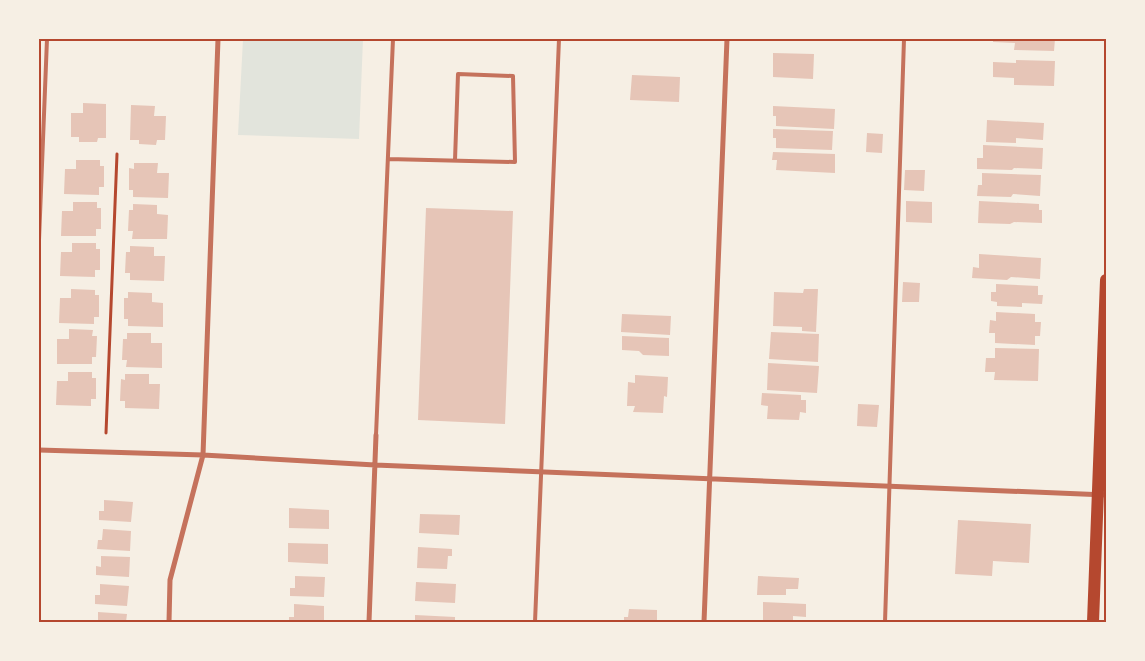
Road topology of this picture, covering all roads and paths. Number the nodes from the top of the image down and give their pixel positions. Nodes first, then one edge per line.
1 (47, 39) edge
2 (218, 39) edge
3 (393, 39) edge
4 (559, 39) edge
5 (727, 39) edge
6 (904, 39) edge
7 (117, 154) dead end
8 (388, 159) junction
9 (455, 160) junction
10 (39, 240) edge
11 (1106, 280) edge
12 (106, 432) dead end
13 (376, 435) joint
14 (39, 450) edge
15 (203, 456) junction
16 (375, 465) junction
17 (541, 471) junction
18 (710, 478) junction
19 (889, 486) junction
20 (1102, 495) edge
21 (169, 622) edge
22 (369, 622) edge
23 (535, 622) edge
24 (704, 622) edge
25 (884, 622) edge
26 (1093, 622) edge

1 - 10 lane
2 - 15 street
3 - 8 lane
4 - 17 lane
5 - 18 street
6 - 19 lane
7 - 12 path
8 - 9 lane
8 - 13 lane
9 - 9 lane
11 - 20 main road
13 - 16 street
14 - 15 street
15 - 16 street
15 - 21 street
16 - 17 street
16 - 22 street
17 - 18 street
17 - 23 lane
18 - 19 street
18 - 24 street
19 - 20 street
19 - 25 lane
20 - 26 main road

